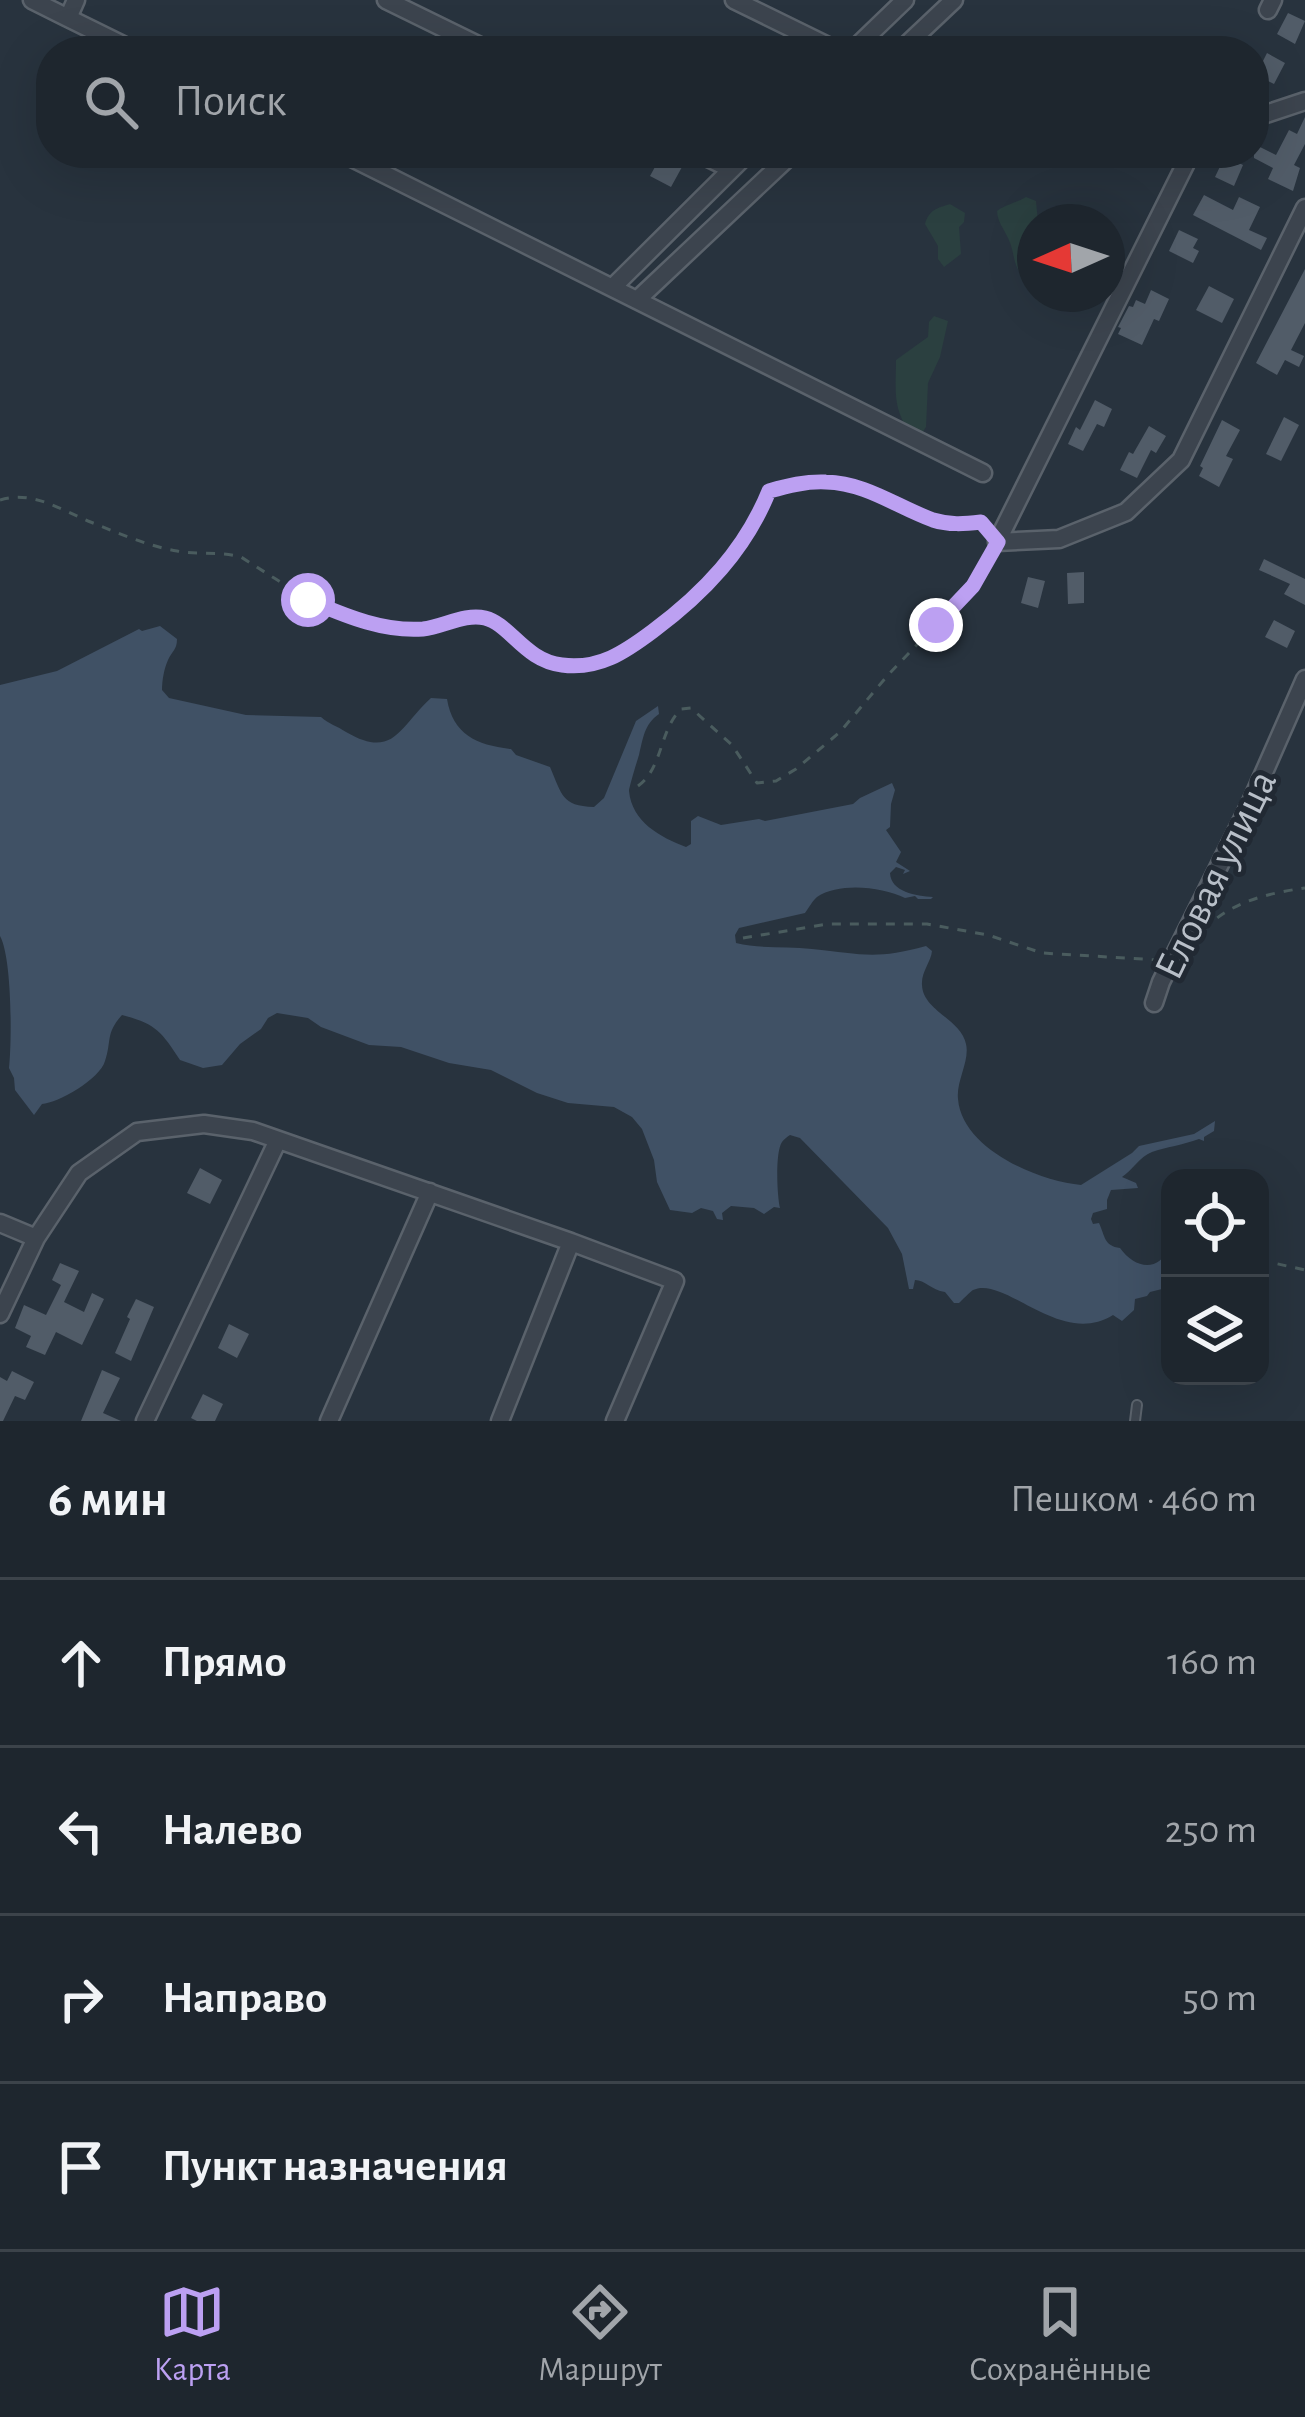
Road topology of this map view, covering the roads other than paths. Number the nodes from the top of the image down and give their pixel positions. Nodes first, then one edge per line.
1 (32, 0) edge
2 (76, 0) edge
3 (386, 0) edge
4 (734, 0) edge
5 (905, 0) edge
6 (954, 0) edge
7 (68, 17) junction
8 (105, 36) edge
9 (459, 36) edge
10 (807, 36) edge
11 (867, 36) edge
12 (916, 36) edge
13 (1305, 101) edge
14 (1269, 113) edge
15 (372, 168) edge
16 (727, 168) edge
17 (777, 168) edge
18 (1184, 168) edge
19 (731, 170) joint
20 (1305, 208) edge
21 (613, 287) junction
22 (638, 299) junction
23 (983, 472) dead end
24 (1305, 679) edge
25 (1154, 1003) dead end
26 (278, 1140) junction
27 (430, 1192) junction
28 (0, 1223) edge
29 (36, 1238) junction
30 (571, 1242) junction
31 (0, 1314) edge
32 (1138, 1405) dead end
33 (145, 1421) edge
34 (329, 1421) edge
35 (500, 1421) edge
36 (615, 1421) edge
37 (1135, 1421) edge

1 - 7 street
2 - 7 street
3 - 9 street
4 - 10 street
5 - 11 street
6 - 12 street
7 - 8 street
13 - 14 street
15 - 21 street
16 - 19 street
17 - 22 street
18 - 20 street
19 - 21 street
21 - 22 street
22 - 23 street
24 - 25 street, Еловая улица
26 - 27 street
26 - 29 street
26 - 33 street
27 - 30 street
27 - 34 street
28 - 29 street
29 - 31 street
30 - 35 street
30 - 36 street
32 - 37 lane

